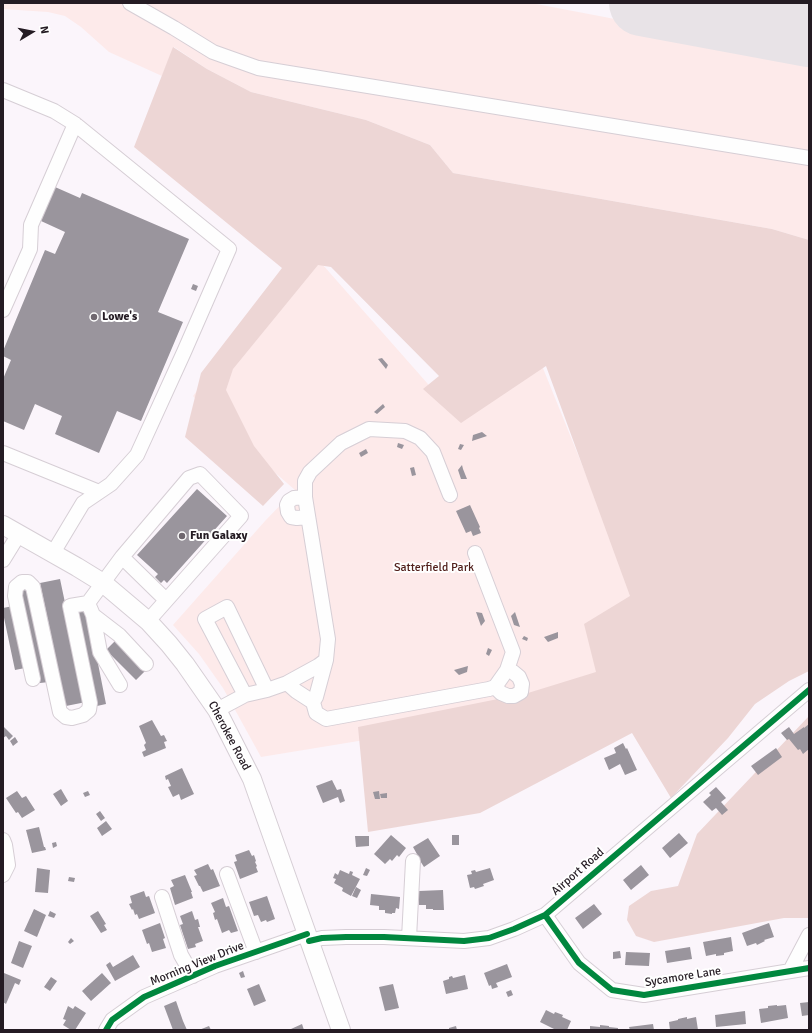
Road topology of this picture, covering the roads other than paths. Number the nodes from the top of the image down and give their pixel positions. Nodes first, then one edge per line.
1 (130, 3) edge
2 (3, 90) edge
3 (75, 124) junction
4 (809, 158) edge
5 (9, 281) edge
6 (3, 310) edge
7 (3, 453) edge
8 (99, 492) junction
9 (450, 495) dead end
10 (305, 497) junction
11 (308, 517) junction
12 (3, 525) edge
13 (19, 534) junction
14 (52, 553) junction
15 (475, 553) dead end
16 (122, 557) junction
17 (3, 560) edge
18 (103, 583) junction
19 (9, 599) edge
20 (166, 600) junction
21 (91, 609) junction
22 (148, 621) junction
23 (326, 660) junction
24 (146, 664) dead end
25 (507, 670) junction
26 (33, 679) dead end
27 (287, 683) junction
28 (120, 685) dead end
29 (495, 688) junction
30 (267, 690) junction
31 (809, 690) edge
32 (245, 695) junction
33 (314, 702) junction
34 (217, 710) junction
35 (3, 840) edge
36 (413, 861) dead end
37 (227, 874) dead end
38 (3, 875) edge
39 (162, 897) dead end
40 (545, 915) junction
41 (809, 935) edge
42 (308, 937) junction
43 (409, 938) junction
44 (256, 952) junction
45 (809, 968) edge
46 (790, 971) junction
47 (193, 976) junction
48 (106, 1030) edge
49 (341, 1030) edge

1 - 4 street
2 - 3 street
3 - 5 street
3 - 8 street
5 - 6 street
7 - 8 street
8 - 14 street
9 - 10 street
10 - 11 street
10 - 11 street
11 - 23 street
12 - 13 main road, Cherokee Road
13 - 14 main road, Cherokee Road
13 - 17 street
14 - 18 main road, Cherokee Road
15 - 25 street
16 - 18 street
16 - 20 street
16 - 20 street
18 - 21 street
18 - 22 main road, Cherokee Road
19 - 21 street
19 - 26 street
20 - 22 street
21 - 24 street
21 - 28 street
22 - 34 main road, Cherokee Road
23 - 27 street
23 - 33 street
25 - 29 street
25 - 29 street
27 - 30 street
27 - 33 street
29 - 33 street
30 - 32 street
30 - 32 street
31 - 40 street, Airport Road
32 - 34 street
34 - 42 main road, Cherokee Road
35 - 38 street
36 - 43 street
37 - 44 street
39 - 47 street
40 - 43 street, Airport Road
40 - 46 street, Sycamore Lane
41 - 46 street
42 - 43 street, Airport Road
42 - 44 street, Morning View Drive
42 - 49 main road, Cherokee Road
44 - 47 street, Morning View Drive
45 - 46 street, Sycamore Lane
47 - 48 street, Morning View Drive

